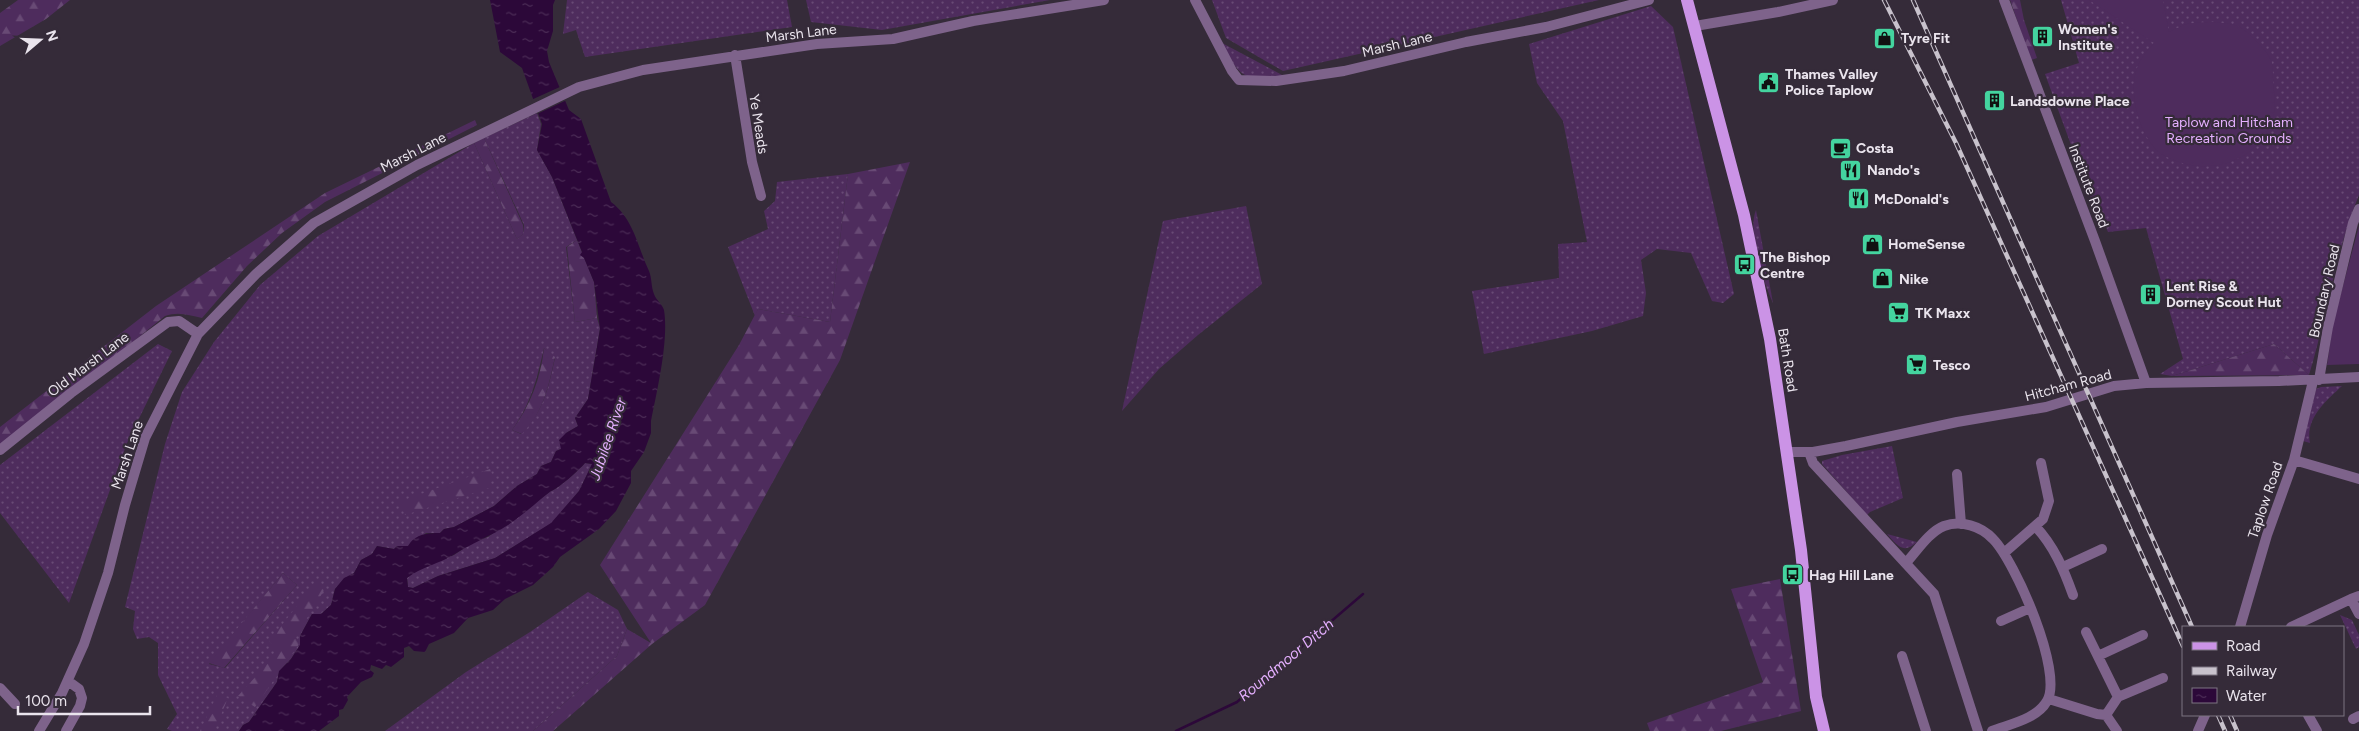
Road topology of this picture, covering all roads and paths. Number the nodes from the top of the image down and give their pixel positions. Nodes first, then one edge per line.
1 (1104, 0) edge
2 (1195, 0) edge
3 (1649, 0) edge
4 (1687, 0) edge
5 (1833, 0) edge
6 (2004, 0) edge
7 (1695, 26) junction
8 (736, 56) junction
9 (761, 196) dead end
10 (2359, 209) edge
11 (198, 334) junction
12 (2359, 377) edge
13 (2316, 380) junction
14 (2146, 382) junction
15 (0, 450) edge
16 (1788, 452) junction
17 (1809, 452) junction
18 (2294, 460) junction
19 (2041, 463) dead end
20 (1957, 474) dead end
21 (2359, 479) edge
22 (1961, 524) junction
23 (2035, 526) junction
24 (2102, 549) dead end
25 (2004, 553) junction
26 (1906, 563) junction
27 (2063, 567) junction
28 (2073, 595) dead end
29 (2355, 597) edge
30 (2030, 608) junction
31 (2359, 614) edge
32 (2001, 620) dead end
33 (2240, 626) edge
34 (2293, 626) edge
35 (2086, 632) dead end
36 (2143, 635) dead end
37 (1902, 656) dead end
38 (2098, 656) junction
39 (2163, 678) dead end
40 (68, 681) junction
41 (0, 688) edge
42 (2118, 697) junction
43 (2049, 699) junction
44 (15, 704) dead end
45 (2106, 715) junction
46 (2205, 716) edge
47 (2309, 716) edge
48 (39, 731) edge
49 (66, 731) edge
50 (1824, 731) edge
51 (1926, 731) edge
52 (1978, 731) edge
53 (1992, 731) edge
54 (2116, 731) edge
55 (2198, 731) edge
56 (2317, 731) edge

1 - 8 street, Marsh Lane
2 - 3 street, Marsh Lane
4 - 7 main road, Bath Road
5 - 7 street
6 - 14 street, Institute Road
7 - 16 main road, Bath Road
8 - 9 street, Ye Meads
8 - 11 street, Marsh Lane
10 - 13 street, Boundary Road
11 - 15 street, Old Marsh Lane
11 - 40 street, Marsh Lane
12 - 13 street, Hitcham Road
13 - 14 street, Hitcham Road
13 - 18 street, Taplow Road
14 - 17 street, Hitcham Road
16 - 17 street, Hitcham Road
16 - 50 main road, Bath Road
17 - 26 street
18 - 21 street
18 - 33 street, Taplow Road
19 - 23 street
20 - 22 street
22 - 25 street
22 - 26 street
23 - 25 street
23 - 27 street
24 - 27 street
25 - 30 street
26 - 52 street
27 - 28 street
29 - 31 street
29 - 34 street
30 - 32 street
30 - 43 street
35 - 38 street
36 - 38 street
37 - 51 street
38 - 42 street
39 - 42 street
40 - 48 street, Marsh Lane
40 - 49 street
41 - 44 street
42 - 45 street
43 - 45 street
43 - 53 street
45 - 54 street
46 - 55 street
47 - 56 street

